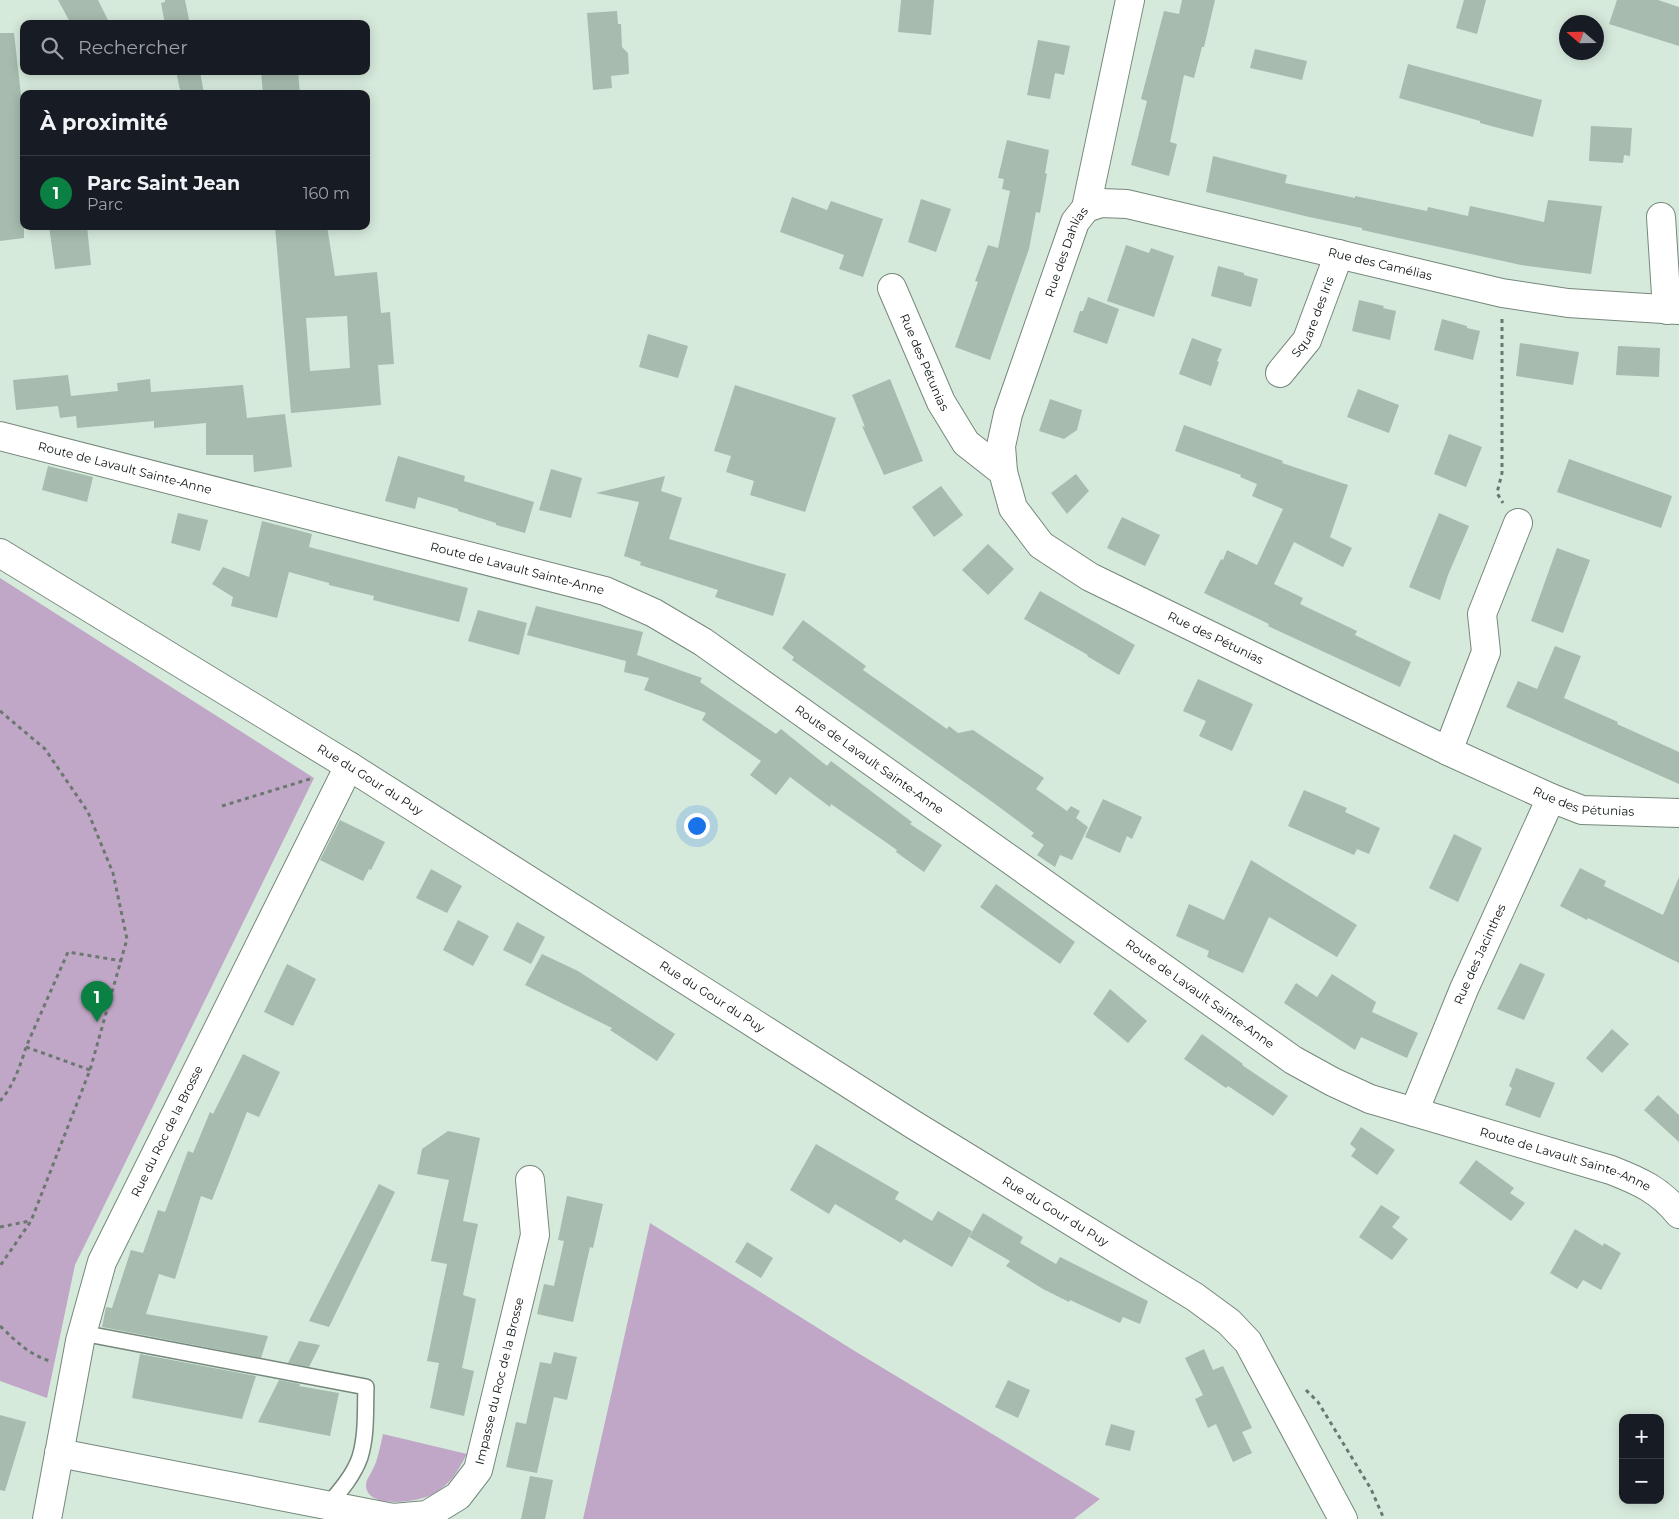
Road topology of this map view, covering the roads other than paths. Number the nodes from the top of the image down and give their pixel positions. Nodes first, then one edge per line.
1 (1130, 0) edge
2 (1086, 208) junction
3 (1661, 217) dead end
4 (1339, 254) junction
5 (892, 288) dead end
6 (1673, 310) edge
7 (1280, 373) dead end
8 (0, 436) edge
9 (1003, 472) junction
10 (1518, 523) road end
11 (0, 553) edge
12 (1448, 751) junction
13 (343, 778) junction
14 (1551, 798) junction
15 (1679, 814) edge
16 (1414, 1112) junction
17 (530, 1180) dead end
18 (1679, 1214) edge
19 (82, 1333) junction
20 (59, 1454) junction
21 (328, 1505) junction
22 (47, 1519) edge
23 (1343, 1519) edge

1 - 2 street, Rue des Dahlias
2 - 4 street, Rue des Camélias
2 - 9 street, Rue des Dahlias
3 - 6 street
4 - 6 street, Rue des Camélias
4 - 7 street, Square des Iris
5 - 9 street, Rue des Pétunias
8 - 16 street, Route de Lavault Sainte-Anne
9 - 12 street, Rue des Pétunias
10 - 12 street
11 - 13 street, Rue du Gour du Puy
12 - 14 street, Rue des Pétunias
13 - 19 street, Rue du Roc de la Brosse
13 - 23 street, Rue du Gour du Puy
14 - 15 street, Rue des Pétunias
14 - 16 street, Rue des Jacinthes
16 - 18 street, Route de Lavault Sainte-Anne
17 - 21 street, Impasse du Roc de la Brosse
19 - 20 street, Rue du Roc de la Brosse
19 - 21 lane
20 - 21 street, Impasse du Roc de la Brosse
20 - 22 street, Rue du Roc de la Brosse

